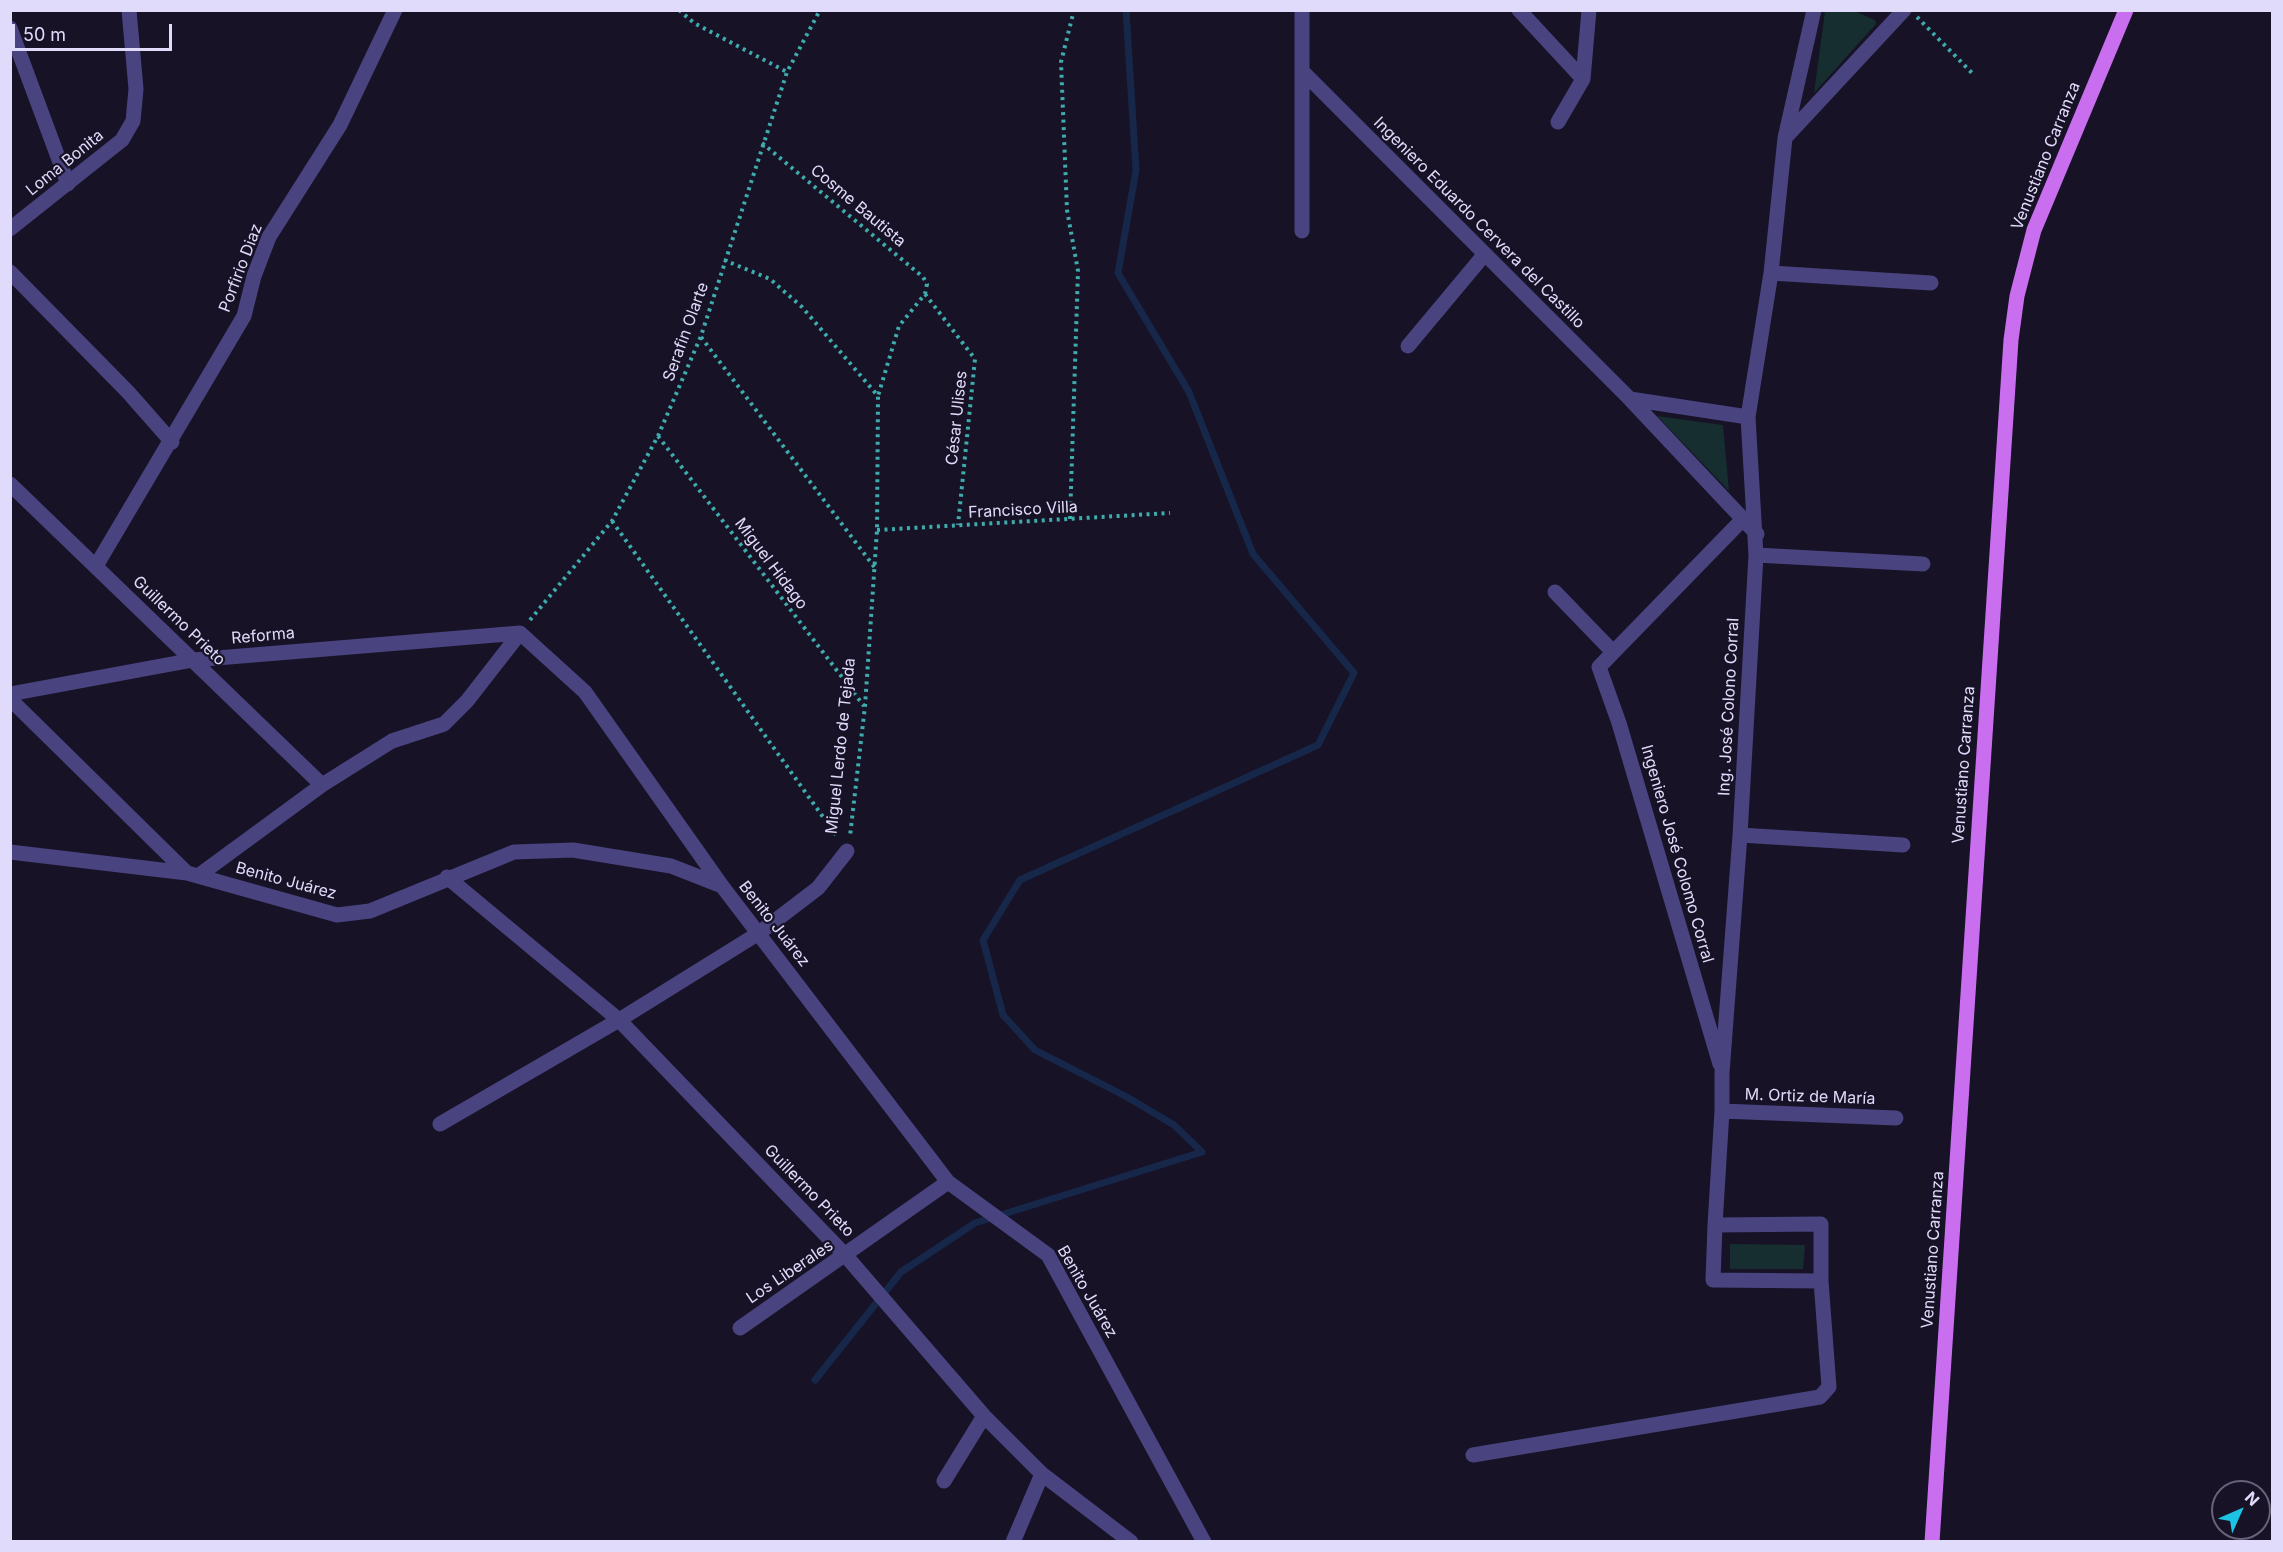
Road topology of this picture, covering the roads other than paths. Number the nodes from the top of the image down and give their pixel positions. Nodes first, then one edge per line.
1 (129, 10) edge
2 (395, 10) edge
3 (1302, 10) edge
4 (1519, 10) edge
5 (1589, 10) edge
6 (1814, 10) edge
7 (1904, 10) edge
8 (2126, 10) edge
9 (10, 28) edge
10 (1303, 72) junction
11 (1583, 79) junction
12 (1558, 122) dead end
13 (1785, 138) junction
14 (68, 184) junction
15 (10, 229) edge
16 (1302, 231) dead end
17 (1484, 255) junction
18 (10, 272) edge
19 (1771, 273) junction
20 (1931, 283) dead end
21 (1408, 346) dead end
22 (1630, 399) junction
23 (1748, 417) junction
24 (172, 442) junction
25 (10, 484) edge
26 (1743, 519) junction
27 (1757, 534) junction
28 (1756, 555) junction
29 (1923, 564) dead end
30 (96, 566) junction
31 (1555, 592) dead end
32 (520, 633) junction
33 (1613, 652) junction
34 (193, 660) junction
35 (10, 694) edge
36 (10, 699) edge
37 (322, 785) junction
38 (1740, 835) junction
39 (1904, 845) dead end
40 (847, 851) road end
41 (10, 852) edge
42 (193, 875) junction
43 (447, 878) junction
44 (722, 886) junction
45 (759, 933) junction
46 (619, 1020) junction
47 (1722, 1073) junction
48 (1722, 1112) junction
49 (1896, 1118) dead end
50 (440, 1124) dead end
51 (948, 1182) junction
52 (1715, 1226) junction
53 (846, 1256) junction
54 (1821, 1281) junction
55 (740, 1328) dead end
56 (984, 1416) junction
57 (1473, 1455) dead end
58 (1042, 1474) junction
59 (944, 1481) dead end
60 (1013, 1542) edge
61 (1131, 1542) edge
62 (1204, 1542) edge
63 (1932, 1542) edge

1 - 14 street, Loma Bonita
2 - 24 street, Porfirio Diaz
3 - 10 street
4 - 11 street
5 - 11 street
6 - 13 street, Ing. José Colono Corral
7 - 13 street
8 - 63 main road, Venustiano Carranza
9 - 14 street
10 - 16 street
10 - 17 street, Ingeniero Eduardo Cervera del Castillo
11 - 12 street
13 - 19 street, Ing. José Colono Corral
14 - 15 street, Loma Bonita
17 - 21 street
17 - 22 street, Ingeniero Eduardo Cervera del Castillo
18 - 24 street
19 - 20 street
19 - 23 street, Ing. José Colono Corral
22 - 23 street
22 - 26 street, Ingeniero Eduardo Cervera del Castillo
23 - 27 street, Ing. José Colono Corral
24 - 30 street, Porfirio Diaz
25 - 30 street, Guillermo Prieto
26 - 27 street, Ingeniero Eduardo Cervera del Castillo
26 - 33 street, Ingeniero José Colomo Corral
27 - 28 street, Ing. José Colono Corral
28 - 29 street
28 - 38 street, Ing. José Colono Corral
30 - 34 street, Guillermo Prieto
31 - 33 street
32 - 34 street, Reforma
32 - 37 street
32 - 44 street
33 - 47 street, Ingeniero José Colomo Corral
34 - 35 street, Reforma
34 - 37 street, Guillermo Prieto
36 - 42 street
37 - 42 street
38 - 39 street
38 - 47 street, Ing. José Colono Corral
40 - 45 street, Miguel Lerdo de Tejada
41 - 42 street, Benito Juárez
42 - 43 street, Benito Juárez
43 - 44 street, Benito Juárez
43 - 46 street, Guillermo Prieto
44 - 45 street, Benito Juárez
45 - 46 street, Miguel Lerdo de Tejada
45 - 51 street, Benito Juárez
46 - 50 street, Miguel Lerdo de Tejada
46 - 53 street, Guillermo Prieto
47 - 48 street, Ing. José Colono Corral
48 - 49 street, M. Ortiz de María
48 - 52 street, Ing. José Colono Corral
51 - 53 street, Los Liberales
51 - 62 street, Benito Juárez
52 - 54 street, Ing. José Colono Corral
52 - 54 street
53 - 55 street, Los Liberales
53 - 56 street, Guillermo Prieto
54 - 57 street
56 - 58 street, Guillermo Prieto
56 - 59 street
58 - 60 street
58 - 61 street, Guillermo Prieto

